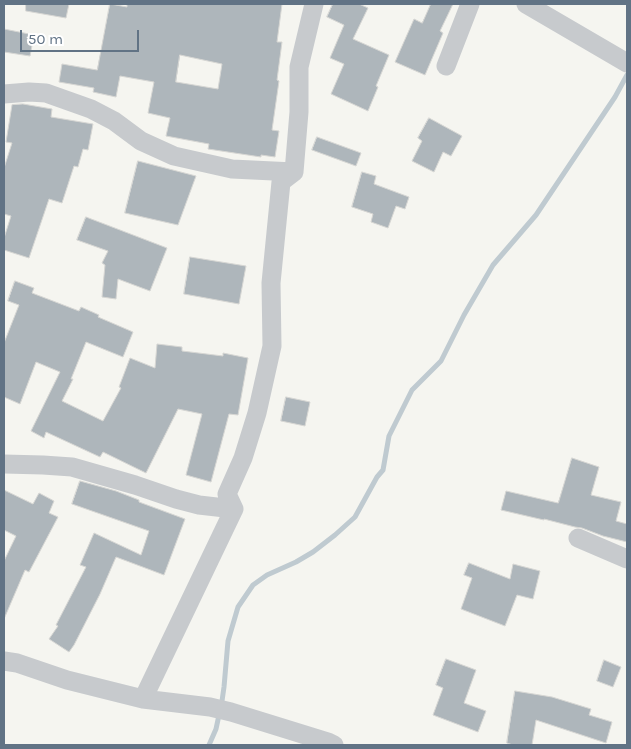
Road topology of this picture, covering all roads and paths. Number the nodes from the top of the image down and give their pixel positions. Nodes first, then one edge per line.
1 (314, 4) edge
2 (470, 4) edge
3 (526, 4) edge
4 (627, 63) edge
5 (446, 66) dead end
6 (4, 94) edge
7 (294, 172) junction
8 (4, 464) edge
9 (234, 509) junction
10 (578, 538) dead end
11 (627, 559) edge
12 (4, 661) edge
13 (143, 699) junction
14 (334, 745) edge

1 - 7 street
2 - 5 street
3 - 4 street
6 - 7 street
7 - 9 street
8 - 9 street
9 - 13 street
10 - 11 street
12 - 13 street
13 - 14 street

